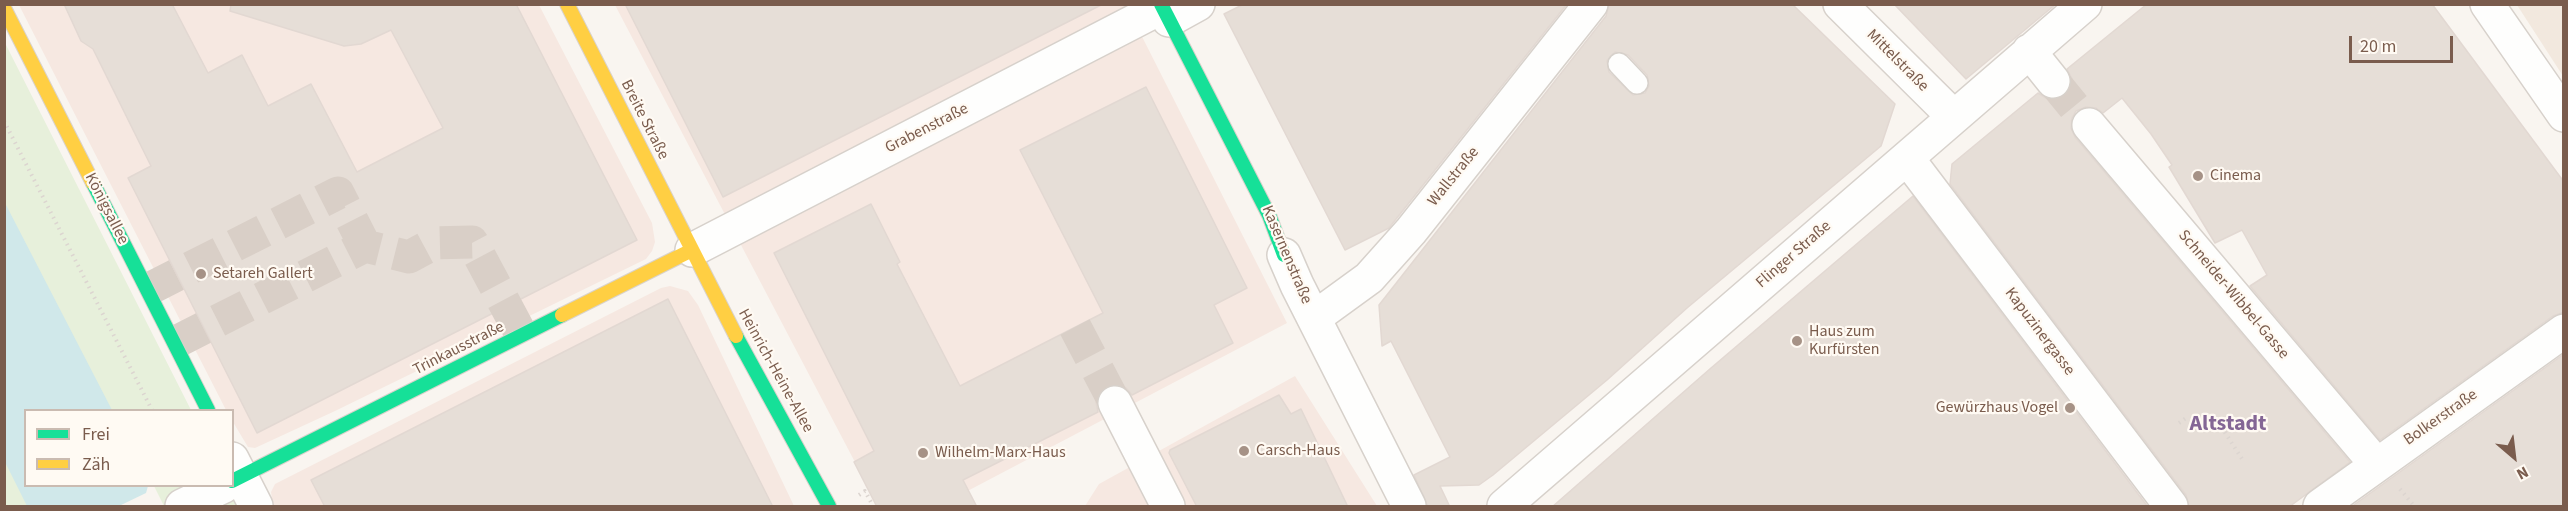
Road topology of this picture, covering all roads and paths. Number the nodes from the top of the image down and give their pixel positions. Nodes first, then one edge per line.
1 (567, 4) edge
2 (1198, 4) edge
3 (1840, 4) edge
4 (2085, 4) edge
5 (2487, 4) edge
6 (4, 8) edge
7 (1164, 10) edge
8 (1586, 19) edge
9 (2029, 51) junction
10 (1619, 64) dead end
11 (2053, 81) tunnel mouth
12 (1637, 83) dead end
13 (2559, 98) edge
14 (1954, 117) junction
15 (4, 121) edge
16 (2089, 125) tunnel mouth
17 (1907, 158) junction
18 (692, 250) junction
19 (1284, 255) joint
20 (1314, 318) junction
21 (2564, 331) edge
22 (1115, 403) tunnel mouth
23 (151, 409) edge
24 (207, 409) edge
25 (2215, 417) dead end
26 (2186, 418) dead end
27 (2180, 423) dead end
28 (2244, 462) dead end
29 (2377, 465) junction
30 (234, 476) edge
31 (234, 477) edge
32 (215, 487) edge
33 (184, 506) edge
34 (256, 507) edge
35 (829, 507) edge
36 (1168, 507) edge
37 (1409, 507) edge
38 (1504, 507) edge
39 (2171, 507) edge
40 (2320, 507) edge

1 - 18 street, Breite Straße
2 - 7 street, Grabenstraße
3 - 14 street, Mittelstraße
4 - 9 street, Flinger Straße
5 - 13 street
6 - 24 street, Königsallee
7 - 18 street, Grabenstraße
7 - 19 street, Kasernenstraße
8 - 20 street, Wallstraße
9 - 11 street
9 - 14 street, Flinger Straße
10 - 12 lane
14 - 17 street, Flinger Straße
15 - 23 path
16 - 29 street, Schneider-Wibbel-Gasse
17 - 38 street, Flinger Straße
17 - 39 street, Kapuzinergasse
18 - 30 street, Trinkausstraße
18 - 35 street, Heinrich-Heine-Allee
19 - 20 street, Kasernenstraße
20 - 37 street, Kasernenstraße
21 - 29 street, Bolkerstraße
22 - 36 street
25 - 28 path
26 - 27 path
29 - 40 street, Bolkerstraße
31 - 34 street
32 - 33 street

